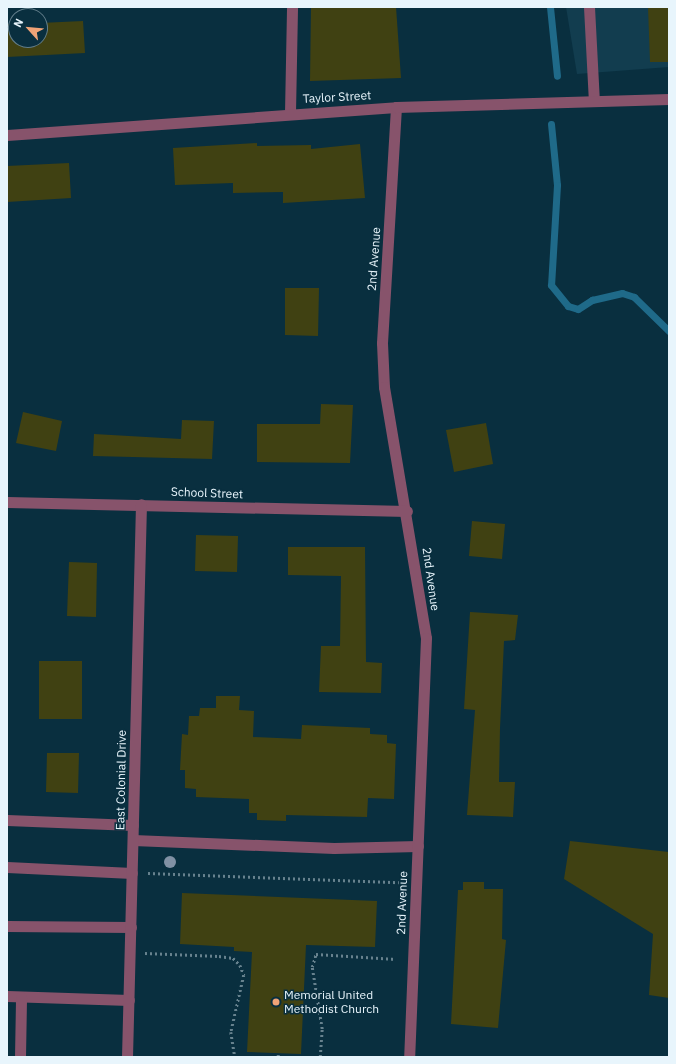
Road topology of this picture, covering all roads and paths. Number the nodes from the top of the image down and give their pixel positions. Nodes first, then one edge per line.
1 (292, 7) edge
2 (589, 7) edge
3 (669, 99) edge
4 (594, 101) junction
5 (396, 107) junction
6 (290, 113) junction
7 (7, 135) edge
8 (7, 502) edge
9 (141, 504) junction
10 (407, 511) junction
11 (7, 820) edge
12 (133, 825) junction
13 (133, 840) junction
14 (418, 846) junction
15 (7, 867) edge
16 (132, 873) junction
17 (416, 883) junction
18 (7, 926) edge
19 (131, 927) junction
20 (130, 953) junction
21 (413, 959) junction
22 (7, 996) edge
23 (21, 997) junction
24 (129, 1000) junction
25 (278, 1053) dead end
26 (20, 1057) edge
27 (127, 1057) edge
28 (235, 1057) edge
29 (278, 1057) edge
30 (320, 1057) edge
31 (409, 1057) edge

1 - 6 street
2 - 4 street
3 - 4 street, Taylor Street
4 - 5 street, Taylor Street
5 - 6 street, Taylor Street
5 - 10 street, 2nd Avenue
6 - 7 street, Taylor Street
8 - 9 street, School Street
9 - 10 street, School Street
9 - 12 street, East Colonial Drive
10 - 14 street, 2nd Avenue
11 - 12 street
12 - 13 street, East Colonial Drive
13 - 14 street
13 - 16 street, East Colonial Drive
14 - 17 street, 2nd Avenue
15 - 16 street
16 - 17 path
16 - 19 street, East Colonial Drive
17 - 21 street, 2nd Avenue
18 - 19 street
19 - 20 street, East Colonial Drive
20 - 24 street, East Colonial Drive
20 - 28 path
21 - 30 path
21 - 31 street, 2nd Avenue
22 - 23 street
23 - 24 street
23 - 26 street
24 - 27 street, East Colonial Drive
25 - 29 path

